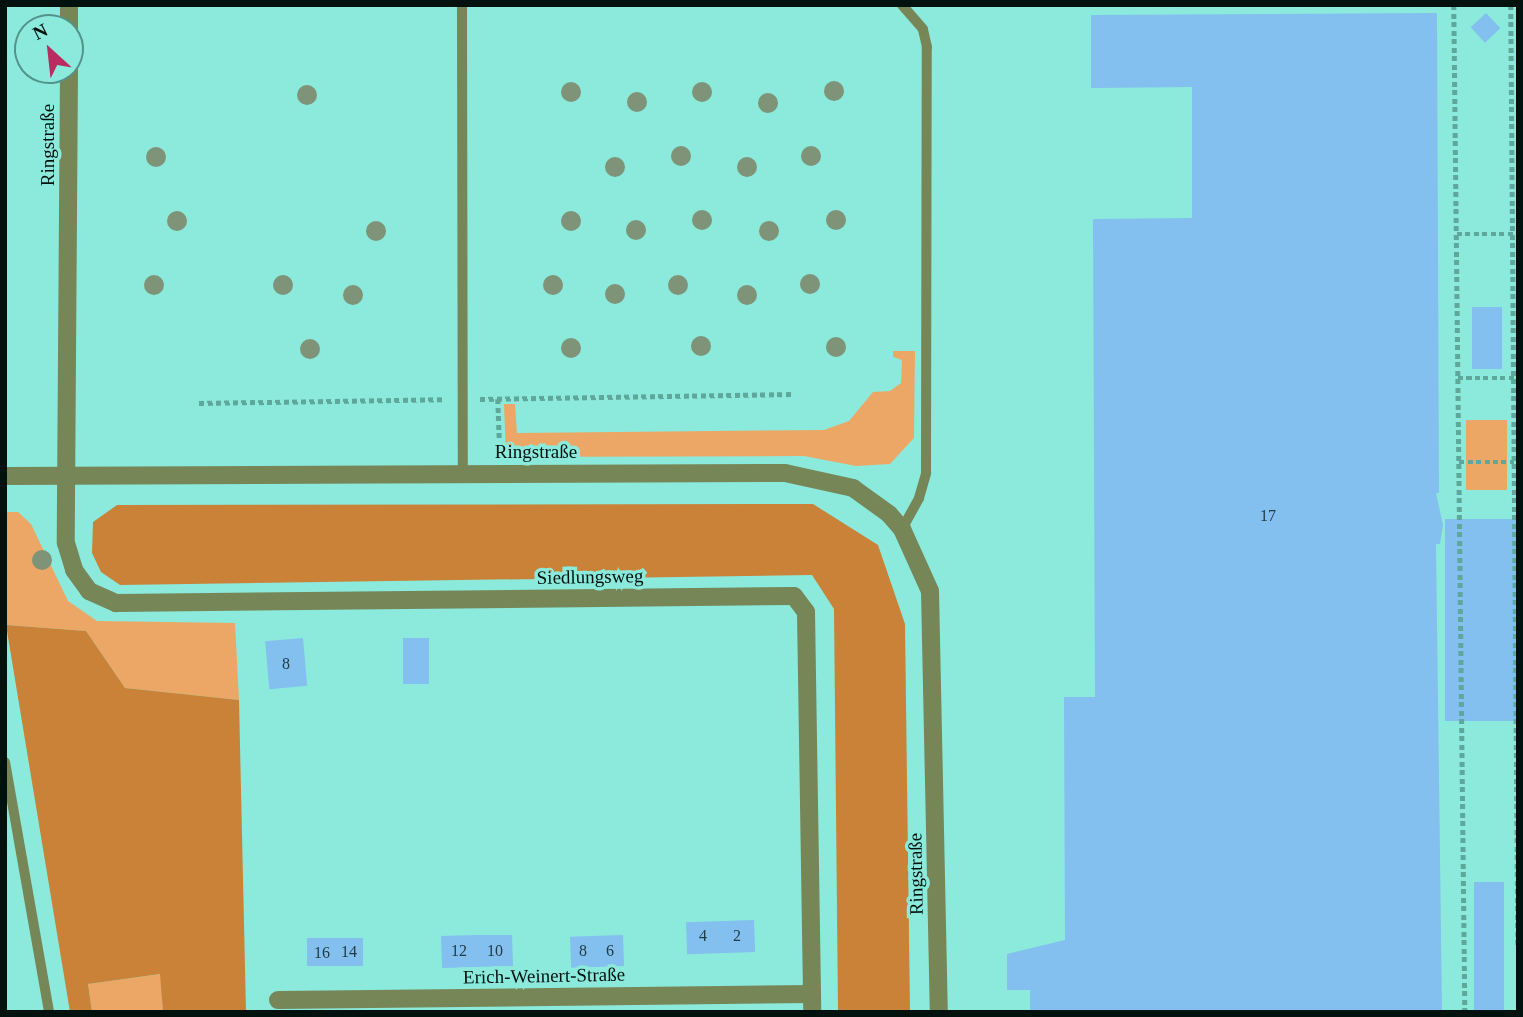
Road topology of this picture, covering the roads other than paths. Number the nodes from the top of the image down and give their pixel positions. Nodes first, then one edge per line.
1 (462, 5) edge
2 (902, 5) edge
3 (69, 84) edge
4 (464, 473) junction
5 (5, 476) edge
6 (69, 476) junction
7 (902, 529) junction
8 (5, 762) edge
9 (278, 999) dead end
10 (812, 1003) edge
11 (49, 1012) edge
12 (939, 1012) edge

1 - 4 lane
2 - 7 lane
3 - 6 street, Ringstraße
4 - 6 street, Ringstraße
4 - 7 street, Ringstraße
5 - 6 street
6 - 10 street, Siedlungsweg
7 - 12 street, Ringstraße
8 - 11 lane
9 - 10 street, Erich-Weinert-Straße

